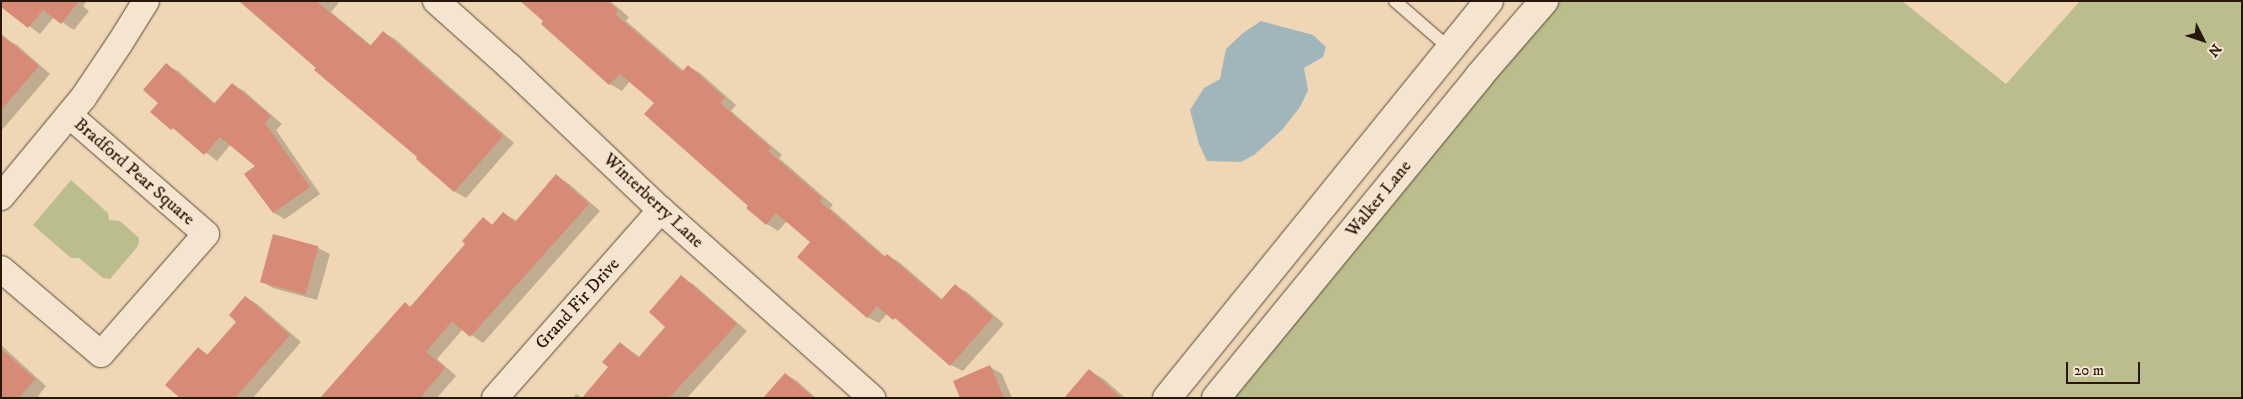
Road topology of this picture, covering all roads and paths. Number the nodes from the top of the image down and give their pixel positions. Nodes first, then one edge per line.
1 (146, 1) edge
2 (436, 1) edge
3 (1395, 1) edge
4 (1489, 1) edge
5 (1544, 1) edge
6 (1449, 48) junction
7 (1480, 75) junction
8 (69, 115) junction
9 (1, 197) edge
10 (661, 210) junction
11 (1, 269) edge
12 (495, 398) edge
13 (872, 398) edge
14 (1167, 398) edge
15 (1216, 398) edge

1 - 8 street
2 - 10 street, Winterberry Lane
3 - 6 lane
4 - 6 street
5 - 7 street, Walker Lane
6 - 7 street
6 - 14 street
7 - 15 street, Walker Lane
8 - 9 street
8 - 11 street, Bradford Pear Square
10 - 12 street, Grand Fir Drive
10 - 13 street, Winterberry Lane

